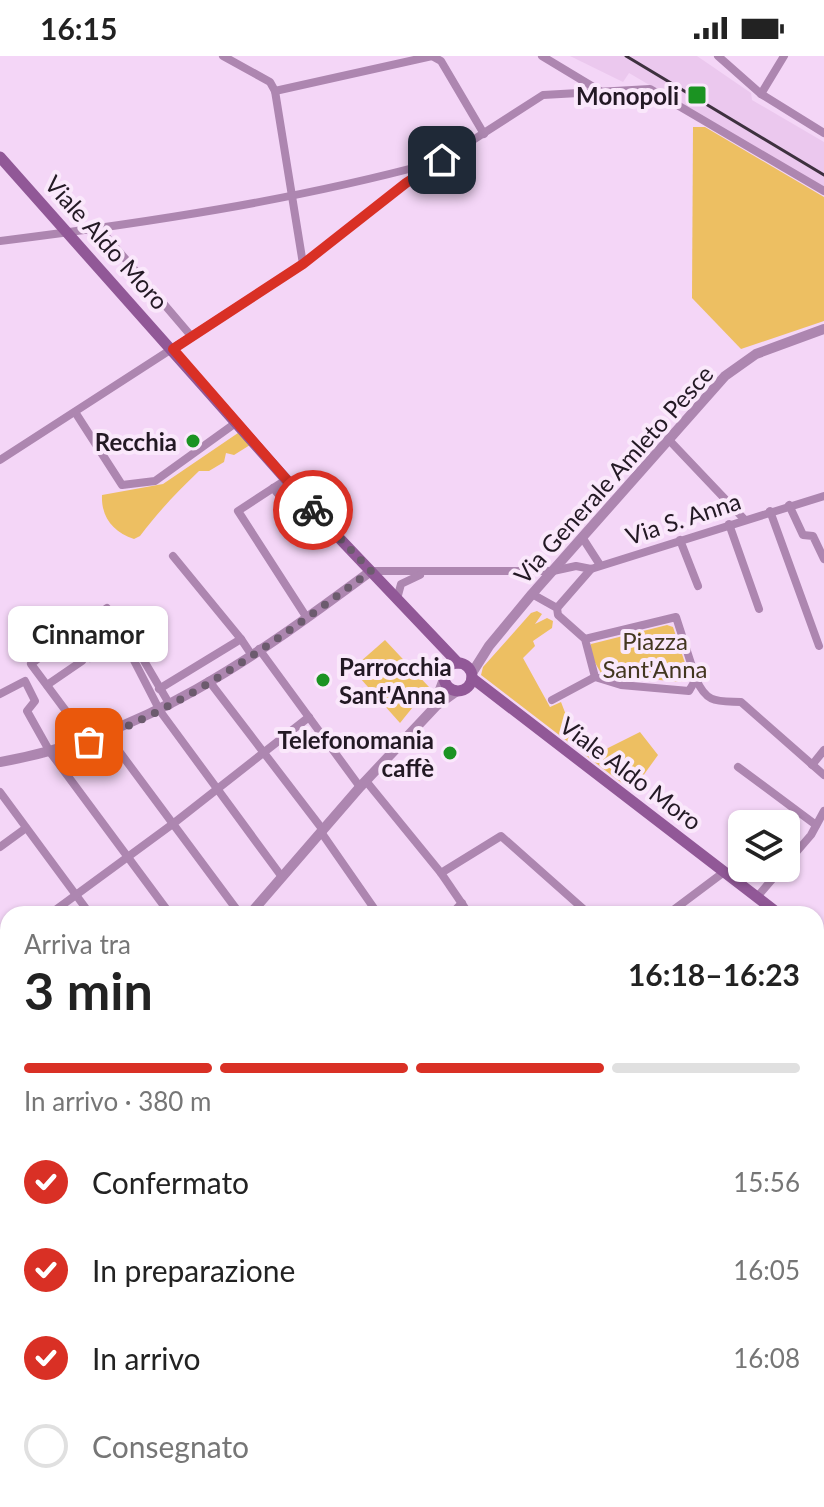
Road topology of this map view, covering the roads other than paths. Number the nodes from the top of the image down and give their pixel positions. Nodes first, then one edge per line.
1 (223, 56) edge
2 (542, 56) edge
3 (718, 56) edge
4 (784, 56) edge
5 (275, 91) junction
6 (601, 92) junction
7 (761, 94) junction
8 (824, 133) edge
9 (484, 134) junction
10 (0, 157) edge
11 (442, 160) junction
12 (824, 191) edge
13 (291, 195) junction
14 (99, 228) junction
15 (68, 232) junction
16 (0, 241) edge
17 (303, 264) junction
18 (824, 329) edge
19 (192, 337) junction
20 (173, 349) junction
21 (75, 412) junction
22 (237, 422) junction
23 (669, 440) junction
24 (0, 460) edge
25 (287, 479) junction
26 (273, 488) junction
27 (824, 496) edge
28 (789, 505) junction
29 (770, 511) junction
30 (744, 519) junction
31 (323, 521) junction
32 (729, 524) junction
33 (582, 537) junction
34 (680, 540) junction
35 (173, 556) dead end
36 (824, 559) edge
37 (595, 567) junction
38 (371, 571) junction
39 (553, 571) junction
40 (437, 573) junction
41 (698, 586) dead end
42 (532, 594) junction
43 (397, 601) junction
44 (557, 608) junction
45 (759, 609) dead end
46 (307, 618) junction
47 (126, 637) junction
48 (241, 639) junction
49 (585, 639) junction
50 (436, 644) junction
51 (489, 646) junction
52 (819, 646) dead end
53 (255, 652) junction
54 (460, 663) junction
55 (472, 676) junction
56 (444, 677) junction
57 (595, 677) junction
58 (696, 679) junction
59 (209, 681) junction
60 (47, 685) junction
61 (159, 689) junction
62 (459, 691) junction
63 (0, 694) edge
64 (494, 698) junction
65 (552, 700) dead end
66 (165, 708) junction
67 (430, 713) junction
68 (309, 717) junction
69 (107, 735) junction
70 (89, 742) junction
71 (824, 750) edge
72 (50, 752) junction
73 (262, 752) junction
74 (2, 758) edge
75 (812, 765) junction
76 (738, 767) dead end
77 (824, 775) edge
78 (363, 784) junction
79 (217, 790) junction
80 (0, 792) edge
81 (821, 819) edge
82 (174, 823) junction
83 (26, 828) junction
84 (322, 831) junction
85 (800, 846) edge
86 (0, 847) edge
87 (127, 857) junction
88 (724, 872) junction
89 (441, 873) junction
90 (282, 877) junction
91 (770, 882) edge
92 (75, 895) junction
93 (757, 897) junction
94 (462, 903) junction
95 (61, 906) edge
96 (84, 906) edge
97 (164, 906) edge
98 (234, 906) edge
99 (257, 906) edge
100 (373, 906) edge
101 (459, 906) edge
102 (464, 906) edge
103 (580, 906) edge
104 (679, 906) edge
105 (769, 906) edge

1 - 5 street
2 - 6 street
3 - 7 street
4 - 7 street
5 - 9 street
5 - 13 street
6 - 9 street
6 - 12 street
7 - 8 street
9 - 11 street
10 - 15 main road, Viale Aldo Moro
11 - 13 street
11 - 17 street
13 - 14 street
13 - 17 street
14 - 15 street
14 - 19 street
15 - 16 street
15 - 20 main road, Viale Aldo Moro
17 - 19 street
18 - 23 street, Via Generale Amleto Pesce
19 - 20 street
20 - 21 street
20 - 22 main road, Viale Aldo Moro
21 - 22 street
21 - 24 street
22 - 25 main road, Viale Aldo Moro
23 - 30 street
23 - 33 street, Via Generale Amleto Pesce
25 - 26 street
25 - 31 main road, Viale Aldo Moro
26 - 31 street
26 - 46 street
27 - 28 street, Via S. Anna
28 - 29 street, Via S. Anna
28 - 36 street
29 - 30 street, Via S. Anna
29 - 52 street
30 - 32 street, Via S. Anna
31 - 38 main road, Viale Aldo Moro
32 - 34 street, Via S. Anna
32 - 45 street
33 - 37 street
33 - 39 street, Via Generale Amleto Pesce
34 - 37 street, Via S. Anna
34 - 41 street
35 - 48 street
37 - 39 street, Via S. Anna
37 - 44 street
38 - 40 street, Via S. Anna
38 - 43 main road, Viale Aldo Moro
38 - 46 street
39 - 40 street, Via S. Anna
39 - 42 street, Via Generale Amleto Pesce
40 - 43 street
42 - 44 street
42 - 51 street, Via Generale Amleto Pesce
43 - 50 main road, Viale Aldo Moro
44 - 49 street
46 - 53 street
47 - 60 street
47 - 60 street
47 - 61 street
47 - 66 street
48 - 53 street
48 - 61 street
49 - 57 street
49 - 58 street
50 - 54 main road, Viale Aldo Moro
50 - 56 main road, Viale Aldo Moro
51 - 54 street, Via Generale Amleto Pesce
51 - 55 street, Via Generale Amleto Pesce
53 - 59 street
53 - 68 street
54 - 55 main road
54 - 56 main road
55 - 62 main road
55 - 64 main road, Viale Aldo Moro
56 - 62 main road
56 - 67 street
57 - 58 street
57 - 65 street
58 - 75 street
59 - 66 street
59 - 73 street
60 - 70 street
61 - 66 street
62 - 64 main road, Viale Aldo Moro
62 - 67 street
63 - 72 street
64 - 88 main road, Viale Aldo Moro
66 - 69 street
66 - 79 street
67 - 78 street
68 - 73 street
68 - 78 street
69 - 70 street
69 - 82 street
70 - 72 street
71 - 75 street
72 - 74 street
72 - 87 street
73 - 79 street
73 - 84 street
75 - 77 street
76 - 81 street
78 - 84 street
78 - 89 street
79 - 82 street
79 - 90 street
80 - 83 street
81 - 85 street
82 - 87 street
82 - 98 street
83 - 86 street
83 - 92 street
84 - 90 street
84 - 100 street
87 - 92 street
87 - 97 street
88 - 93 main road, Viale Aldo Moro
88 - 104 street
89 - 94 street
89 - 103 street
90 - 99 street
91 - 93 street
92 - 95 street
92 - 96 street
93 - 105 main road, Viale Aldo Moro
94 - 101 street
94 - 102 street

